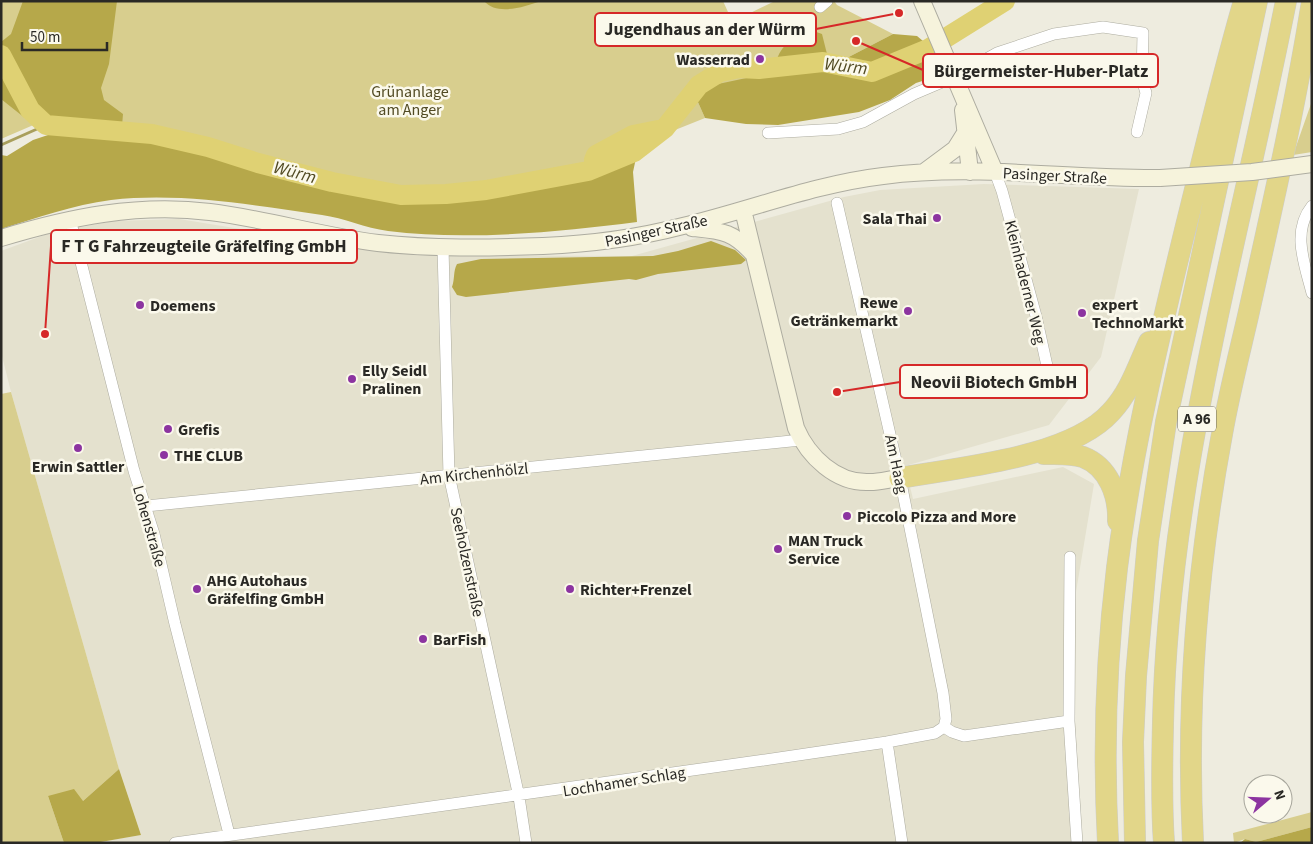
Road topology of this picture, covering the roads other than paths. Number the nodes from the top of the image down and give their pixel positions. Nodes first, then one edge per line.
1 (922, 1) edge
2 (1244, 1) edge
3 (1257, 1) edge
4 (1286, 1) edge
5 (1312, 2) edge
6 (954, 77) junction
7 (1312, 88) edge
8 (961, 96) junction
9 (1137, 132) dead end
10 (768, 133) dead end
11 (965, 133) junction
12 (1282, 158) junction
13 (1312, 164) edge
14 (922, 172) junction
15 (970, 172) junction
16 (994, 172) junction
17 (837, 203) dead end
18 (743, 210) junction
19 (1309, 210) edge
20 (70, 219) junction
21 (683, 226) junction
22 (1, 238) edge
23 (443, 248) junction
24 (754, 255) junction
25 (1312, 293) edge
26 (1168, 301) junction
27 (1053, 393) dead end
28 (801, 440) junction
29 (1029, 454) junction
30 (448, 475) junction
31 (900, 478) junction
32 (146, 506) junction
33 (1070, 557) dead end
34 (1117, 567) junction
35 (1069, 720) junction
36 (944, 727) junction
37 (887, 742) junction
38 (519, 797) junction
39 (229, 834) junction
40 (175, 843) edge
41 (526, 843) edge
42 (902, 843) edge
43 (1077, 843) edge
44 (1108, 843) edge
45 (1135, 843) edge
46 (1164, 843) edge
47 (1193, 843) edge

1 - 6 main road
2 - 26 highway
3 - 45 highway, A 96
4 - 46 highway, A 96
5 - 12 highway
6 - 8 main road
6 - 9 street
6 - 10 street
7 - 12 highway
8 - 11 main road
8 - 16 main road
11 - 14 main road
11 - 15 main road
12 - 47 highway
13 - 16 main road, Pasinger Straße, bridge
14 - 15 main road, Pasinger Straße
14 - 18 main road, Pasinger Straße
15 - 16 main road, Pasinger Straße
16 - 27 street, Kleinhaderner Weg
17 - 31 street, Am Haag
18 - 21 main road, Pasinger Straße
18 - 24 main road
19 - 25 street
20 - 22 main road, Pasinger Straße
20 - 23 main road, Pasinger Straße
20 - 32 street, Lohenstraße
21 - 23 main road, Pasinger Straße
21 - 24 main road
23 - 30 street, Seeholzenstraße
24 - 28 main road
26 - 29 highway
26 - 34 highway
28 - 30 street, Am Kirchenhölzl
28 - 31 main road
29 - 31 highway
29 - 34 highway
30 - 32 street, Am Kirchenhölzl
30 - 38 street, Seeholzenstraße
31 - 36 street, Am Haag
32 - 39 street, Lohenstraße
33 - 35 street
34 - 44 highway
35 - 36 street
35 - 43 street
36 - 37 street, Lochhamer Schlag
37 - 38 street, Lochhamer Schlag
37 - 42 street
38 - 39 street, Lochhamer Schlag
38 - 41 street, Seeholzenstraße
39 - 40 street, Lochhamer Schlag

